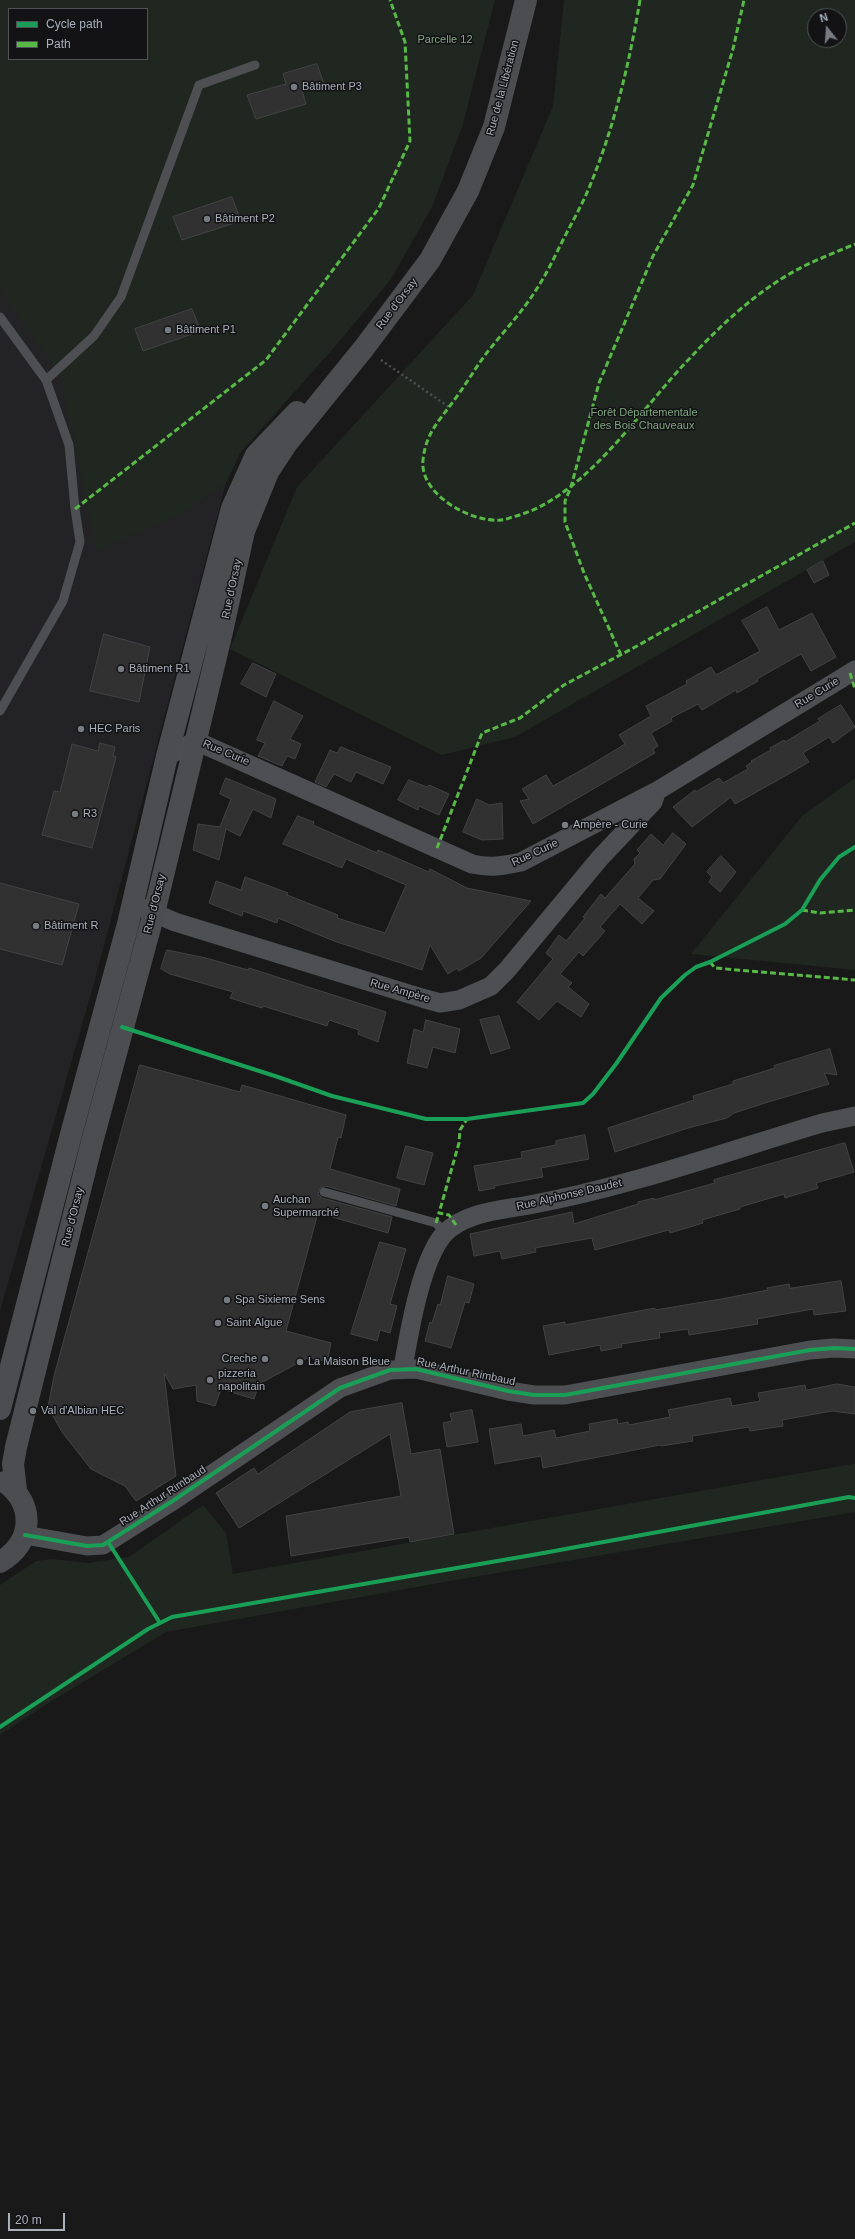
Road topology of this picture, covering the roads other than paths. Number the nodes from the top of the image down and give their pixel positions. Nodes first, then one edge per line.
1 (526, 0) edge
2 (255, 65) dead end
3 (430, 260) joint
4 (0, 317) edge
5 (364, 348) junction
6 (46, 380) junction
7 (855, 670) edge
8 (0, 711) edge
9 (196, 741) junction
10 (167, 756) junction
11 (657, 791) junction
12 (133, 903) junction
13 (154, 913) junction
14 (855, 1116) edge
15 (324, 1192) dead end
16 (445, 1233) junction
17 (855, 1349) edge
18 (403, 1368) junction
19 (0, 1409) edge
20 (8, 1485) edge
21 (25, 1535) junction
22 (0, 1562) edge

1 - 3 main road, Rue de la Libération
2 - 6 lane
3 - 5 main road, Rue d'Orsay
4 - 6 lane
5 - 9 main road, Rue d'Orsay
5 - 10 main road, Rue d'Orsay
6 - 8 lane
7 - 11 street, Rue Curie
9 - 10 street
9 - 11 street, Rue Curie
9 - 13 main road, Rue d'Orsay
10 - 12 main road, Rue d'Orsay
11 - 13 street, Rue Ampère
12 - 13 street, Rue Ampère
12 - 19 main road, Rue d'Orsay
13 - 20 main road, Rue d'Orsay
14 - 16 street, Rue Alphonse Daudet
15 - 16 lane
16 - 18 street, Rue Alphonse Daudet
17 - 18 street, Rue Arthur Rimbaud
18 - 21 street, Rue Arthur Rimbaud
20 - 21 main road, Rue d'Orsay
21 - 22 main road

